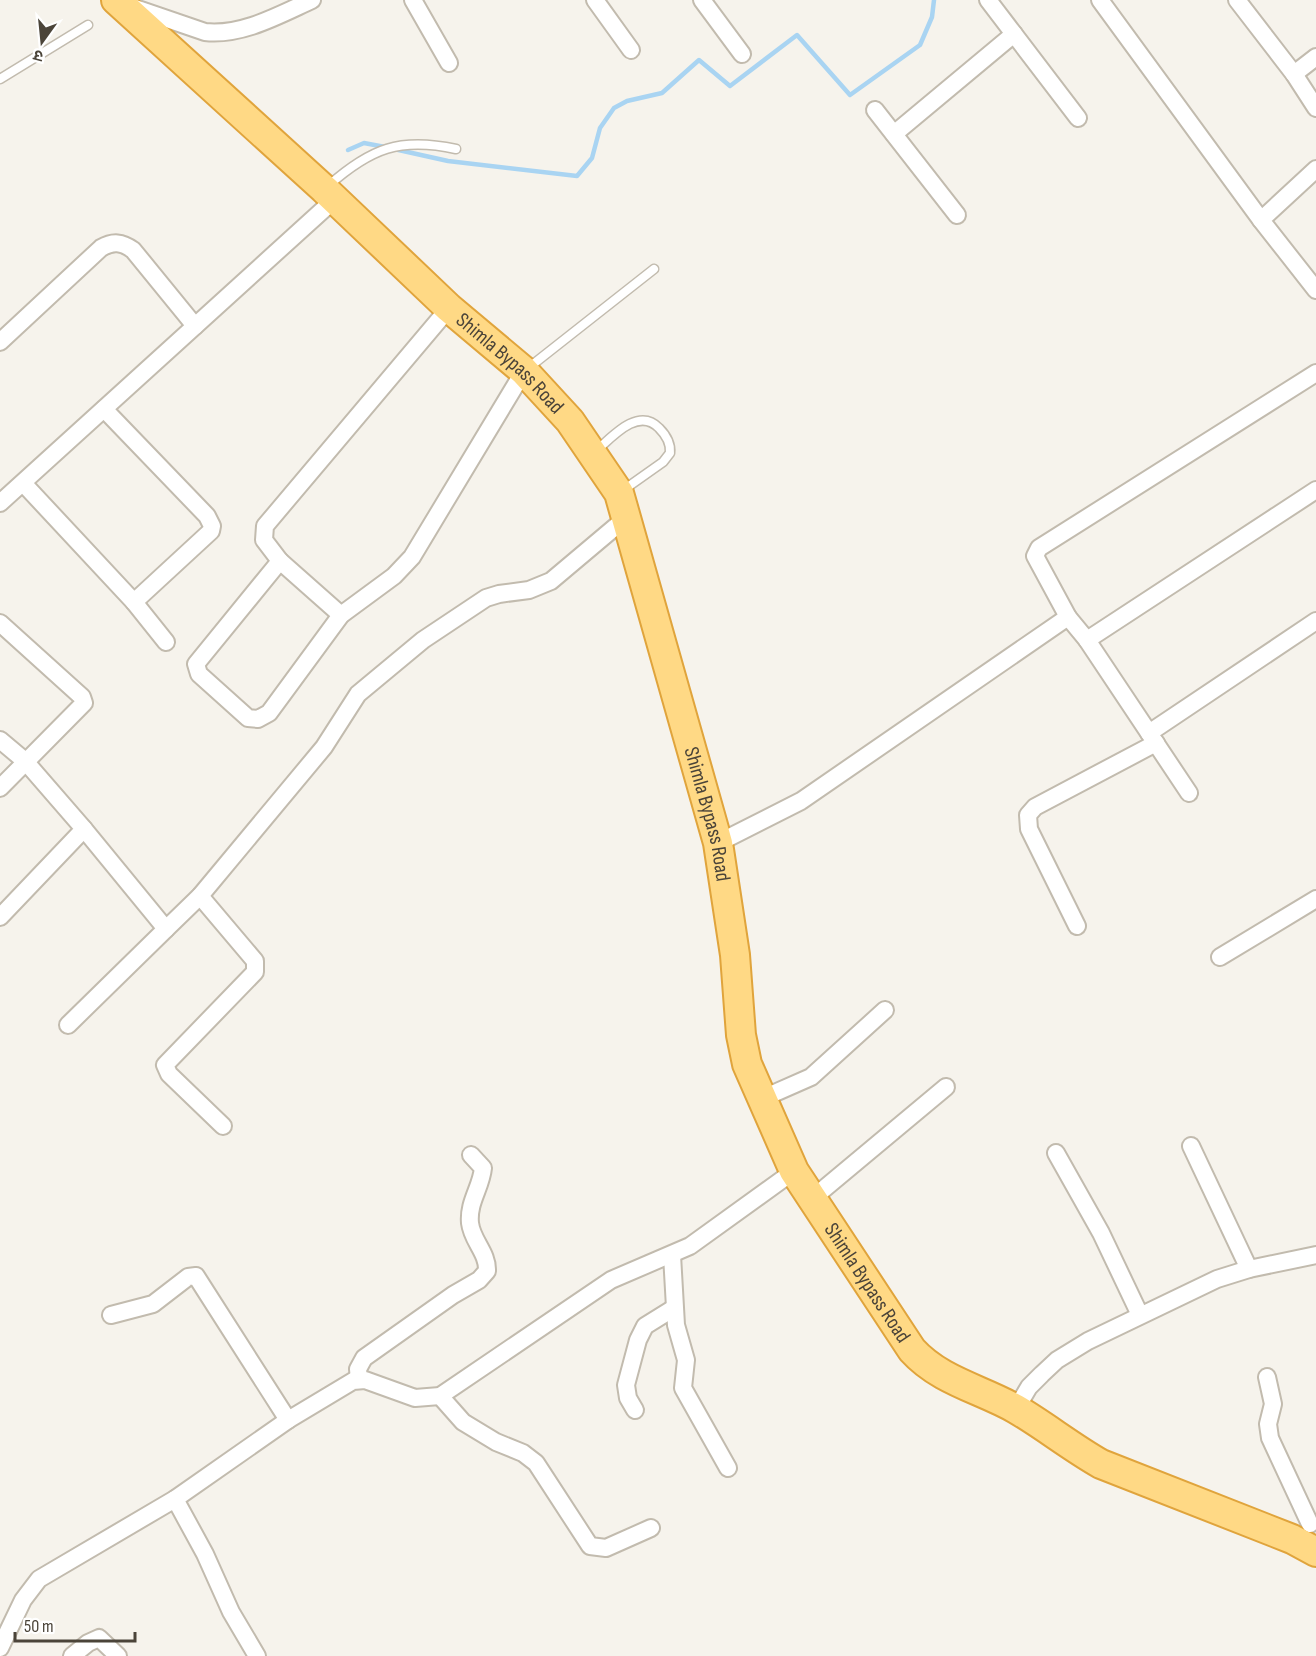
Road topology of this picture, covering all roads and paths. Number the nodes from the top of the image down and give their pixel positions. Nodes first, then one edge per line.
1 (312, 0) edge
2 (413, 0) edge
3 (595, 0) edge
4 (702, 0) edge
5 (988, 0) edge
6 (1100, 0) edge
7 (1237, 0) edge
8 (117, 1) edge
9 (88, 25) dead end
10 (1014, 34) junction
11 (631, 50) dead end
12 (742, 54) dead end
13 (1316, 57) edge
14 (449, 63) dead end
15 (1294, 74) junction
16 (0, 79) edge
17 (1316, 108) edge
18 (875, 110) dead end
19 (1078, 118) dead end
20 (894, 134) junction
21 (456, 149) dead end
22 (1316, 169) edge
23 (329, 194) junction
24 (957, 215) dead end
25 (1261, 220) junction
26 (654, 269) dead end
27 (1316, 290) edge
28 (449, 308) junction
29 (195, 326) junction
30 (0, 342) edge
31 (524, 371) junction
32 (1316, 373) edge
33 (104, 409) junction
34 (594, 453) junction
35 (23, 483) junction
36 (1316, 490) edge
37 (0, 503) edge
38 (623, 505) junction
39 (280, 561) junction
40 (134, 602) junction
41 (341, 615) junction
42 (1068, 617) junction
43 (1316, 621) edge
44 (0, 623) edge
45 (1087, 640) junction
46 (166, 642) dead end
47 (1152, 738) junction
48 (0, 740) edge
49 (25, 761) junction
50 (0, 788) edge
51 (1189, 793) dead end
52 (84, 829) junction
53 (718, 843) junction
54 (200, 896) junction
55 (1316, 899) edge
56 (0, 917) edge
57 (1077, 926) dead end
58 (166, 929) junction
59 (1220, 957) dead end
60 (885, 1010) dead end
61 (68, 1025) dead end
62 (946, 1087) dead end
63 (761, 1099) junction
64 (224, 1126) dead end
65 (1191, 1146) dead end
66 (1056, 1153) dead end
67 (471, 1155) dead end
68 (794, 1171) junction
69 (813, 1198) junction
70 (672, 1255) junction
71 (1316, 1255) edge
72 (1249, 1269) junction
73 (674, 1308) junction
74 (111, 1315) dead end
75 (1140, 1315) junction
76 (1267, 1377) dead end
77 (359, 1380) junction
78 (440, 1396) junction
79 (1016, 1409) junction
80 (634, 1410) dead end
81 (288, 1420) junction
82 (728, 1468) dead end
83 (175, 1499) junction
84 (651, 1528) dead end
85 (1308, 1533) edge
86 (0, 1648) edge
87 (72, 1656) edge
88 (118, 1656) edge
89 (257, 1656) edge

1 - 8 street
2 - 14 street
3 - 11 street
4 - 12 street
5 - 10 street
6 - 25 street
7 - 15 street
8 - 23 highway, Shimla Bypass Road
9 - 16 lane
10 - 19 street
10 - 20 street
13 - 15 street
15 - 17 street
18 - 20 street
20 - 24 street
21 - 23 lane
22 - 25 street
23 - 28 highway, Shimla Bypass Road
23 - 29 street
25 - 27 street
26 - 31 lane
28 - 31 highway, Shimla Bypass Road
28 - 39 street
29 - 30 street
29 - 33 street
31 - 34 highway, Shimla Bypass Road
31 - 41 street
32 - 42 street
33 - 35 street
33 - 40 street
34 - 38 highway, Shimla Bypass Road
34 - 38 lane
35 - 37 street
35 - 40 street
36 - 45 street
38 - 53 highway, Shimla Bypass Road
38 - 54 street
39 - 41 street
39 - 41 street
40 - 46 street
42 - 45 street
42 - 53 street
43 - 47 street
44 - 49 street
45 - 47 street
47 - 51 street
47 - 57 street
48 - 49 street
49 - 50 street
49 - 52 street
52 - 56 street
52 - 58 street
53 - 63 highway, Shimla Bypass Road
54 - 58 street
54 - 64 street
55 - 59 street
58 - 61 street
60 - 63 street
62 - 69 street
63 - 68 highway, Shimla Bypass Road
65 - 72 street
66 - 75 street
67 - 77 street
68 - 69 highway, Shimla Bypass Road
68 - 70 street
69 - 79 highway, Shimla Bypass Road
70 - 73 street
70 - 78 street
71 - 72 street
72 - 75 street
73 - 80 street
73 - 82 street
74 - 81 street
75 - 79 street
76 - 85 street
77 - 78 street
77 - 81 street
78 - 84 street
79 - 85 highway, Shimla Bypass Road
81 - 83 street
83 - 86 street
83 - 89 street
87 - 88 street

